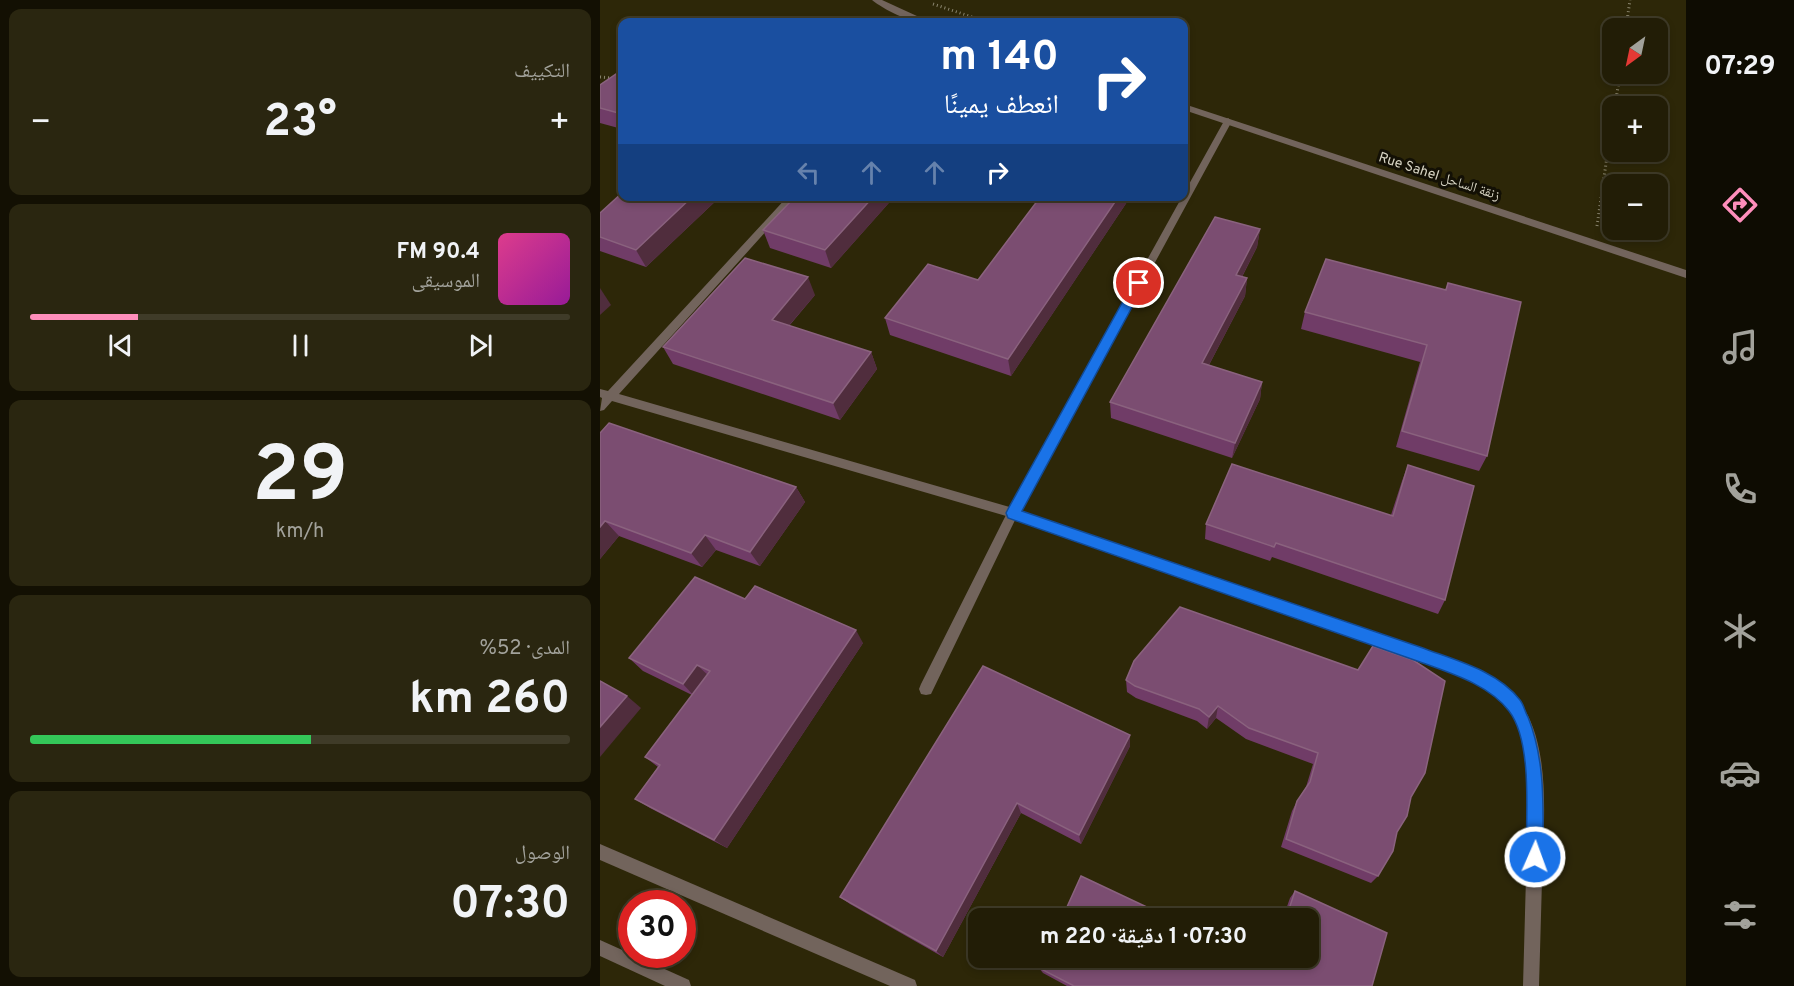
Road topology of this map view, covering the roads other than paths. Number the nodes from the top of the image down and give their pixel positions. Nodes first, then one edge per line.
1 (876, 0) edge
2 (915, 18) edge
3 (1188, 108) edge
4 (1228, 121) junction
5 (1188, 194) edge
6 (789, 201) edge
7 (1184, 201) edge
8 (1686, 274) edge
9 (605, 394) edge
10 (600, 407) edge
11 (1013, 513) junction
12 (926, 689) dead end
13 (600, 852) edge
14 (600, 948) edge
15 (684, 986) edge
16 (909, 986) edge
17 (1531, 986) edge

1 - 2 street
3 - 4 street, Rue Sahel زنقة الساحل
4 - 5 street
4 - 8 street, Rue Sahel زنقة الساحل
6 - 9 street
7 - 11 street
9 - 10 street
9 - 11 street
11 - 12 street
11 - 17 street
13 - 16 street
14 - 15 street

